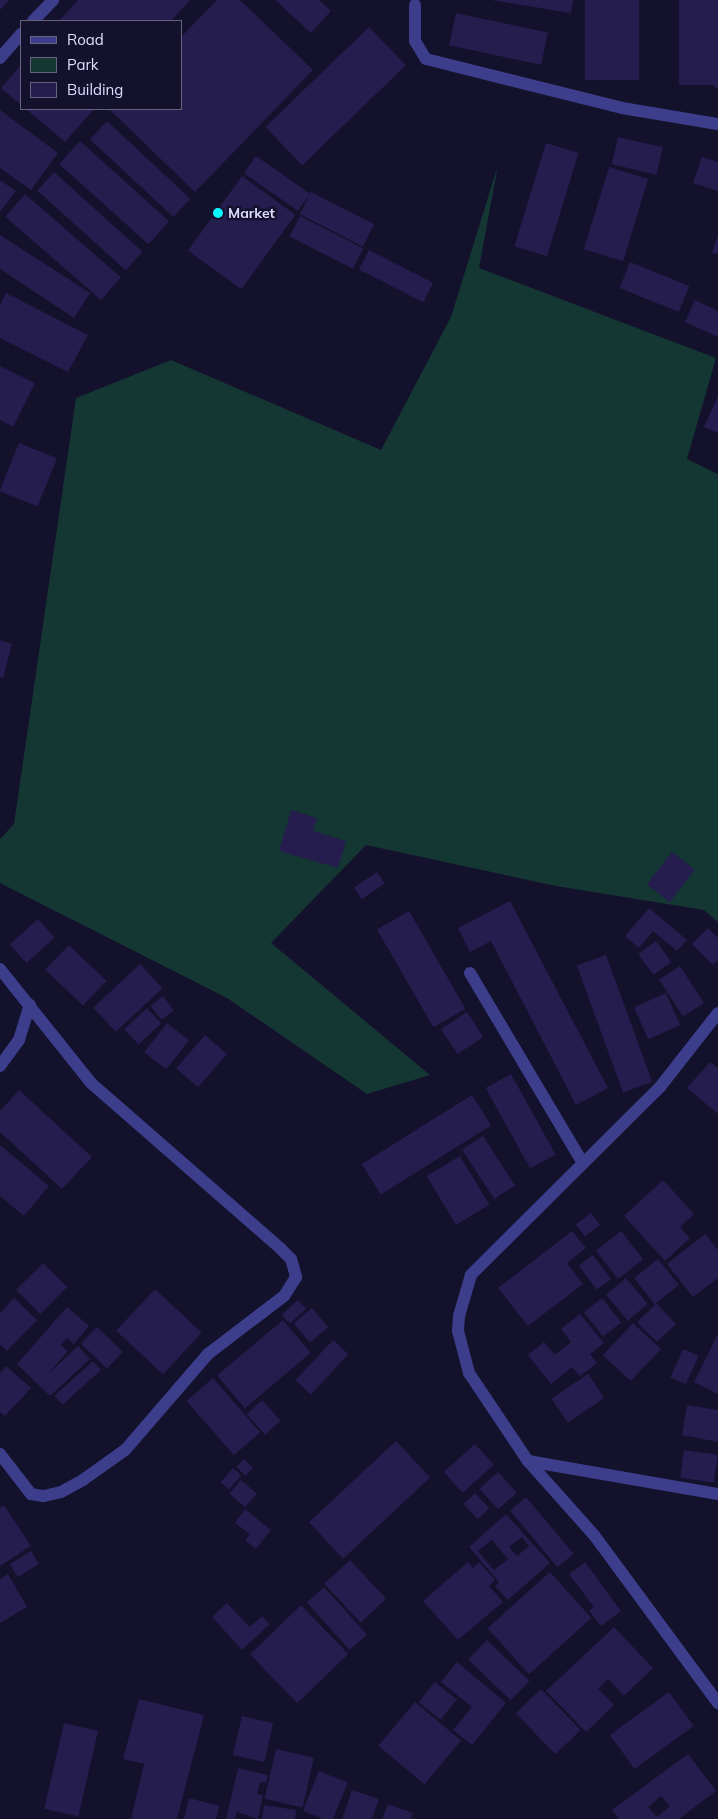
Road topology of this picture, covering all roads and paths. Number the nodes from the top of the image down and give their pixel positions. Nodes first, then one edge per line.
1 (53, 0) edge
2 (415, 5) dead end
3 (34, 20) edge
4 (20, 35) edge
5 (0, 58) edge
6 (718, 124) edge
7 (0, 968) edge
8 (470, 973) dead end
9 (30, 1005) junction
10 (718, 1012) edge
11 (0, 1066) edge
12 (583, 1163) junction
13 (0, 1454) edge
14 (528, 1461) junction
15 (718, 1494) edge
16 (718, 1703) edge

1 - 3 street
2 - 6 street
4 - 5 street
7 - 9 street
8 - 12 street
9 - 11 street
9 - 13 street
10 - 12 street
12 - 14 street
14 - 15 street
14 - 16 street

